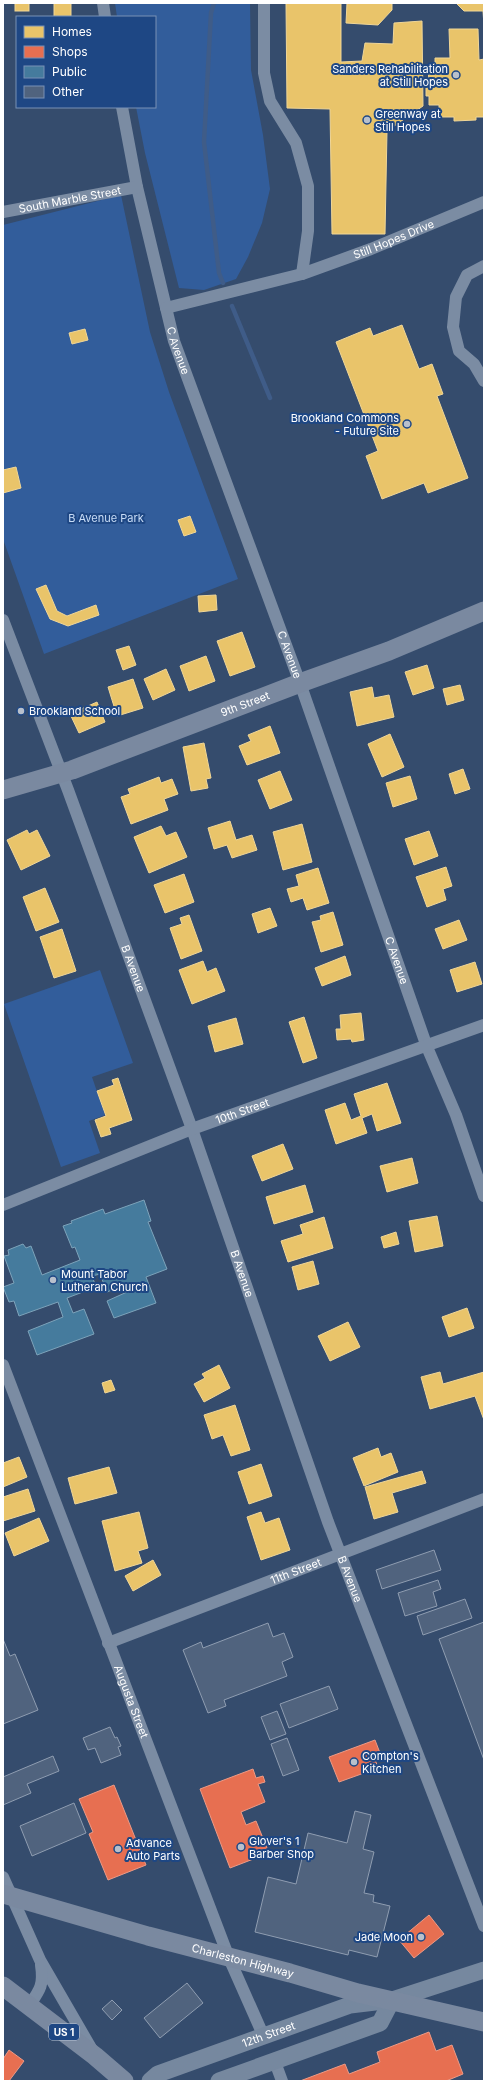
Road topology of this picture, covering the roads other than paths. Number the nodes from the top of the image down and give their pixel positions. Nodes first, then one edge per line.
1 (103, 3) edge
2 (264, 3) edge
3 (105, 16) edge
4 (122, 108) edge
5 (137, 187) junction
6 (484, 202) edge
7 (3, 212) edge
8 (484, 266) edge
9 (302, 274) junction
10 (166, 308) junction
11 (484, 381) edge
12 (484, 611) edge
13 (3, 620) edge
14 (300, 682) junction
15 (62, 774) junction
16 (3, 790) edge
17 (484, 1025) edge
18 (427, 1047) junction
19 (192, 1129) junction
20 (484, 1196) edge
21 (3, 1206) edge
22 (3, 1365) edge
23 (484, 1499) edge
24 (341, 1554) junction
25 (108, 1643) junction
26 (3, 1877) edge
27 (7, 1896) edge
28 (484, 1926) edge
29 (229, 1958) junction
30 (40, 1960) junction
31 (484, 1970) edge
32 (3, 1986) edge
33 (392, 2000) junction
34 (30, 2006) junction
35 (484, 2022) edge
36 (264, 2037) junction
37 (95, 2056) junction
38 (275, 2062) junction
39 (124, 2081) edge
40 (150, 2081) edge
41 (219, 2081) edge
42 (282, 2081) edge

1 - 3 street
2 - 9 street
4 - 5 street, C Avenue
5 - 7 street, South Marble Street
5 - 10 street, C Avenue
6 - 9 street, Still Hopes Drive
8 - 11 street
9 - 10 street, Still Hopes Drive
10 - 14 street, C Avenue
12 - 14 main road, 9th Street
13 - 15 street, B Avenue
14 - 15 main road, 9th Street
14 - 18 street, C Avenue
15 - 16 main road, 9th Street
15 - 19 street, B Avenue
17 - 18 street, 10th Street
18 - 19 street, 10th Street
18 - 20 street, C Avenue
19 - 21 street, 10th Street
19 - 24 street, B Avenue
22 - 25 street, Augusta Street
23 - 24 street, 11th Street
24 - 25 street, 11th Street
24 - 28 street, B Avenue
25 - 29 street, Augusta Street
26 - 27 street
27 - 29 main road, Charleston Highway
27 - 30 street
29 - 33 main road, Charleston Highway
29 - 36 street, Augusta Street
30 - 34 street
30 - 37 street
31 - 33 main road, 12th Street
32 - 34 main road, US 1
33 - 35 main road, Charleston Highway
33 - 36 main road, 12th Street
33 - 38 main road
34 - 37 main road, US 1
36 - 40 main road, 12th Street
37 - 39 main road, US 1
38 - 41 main road
38 - 42 street

